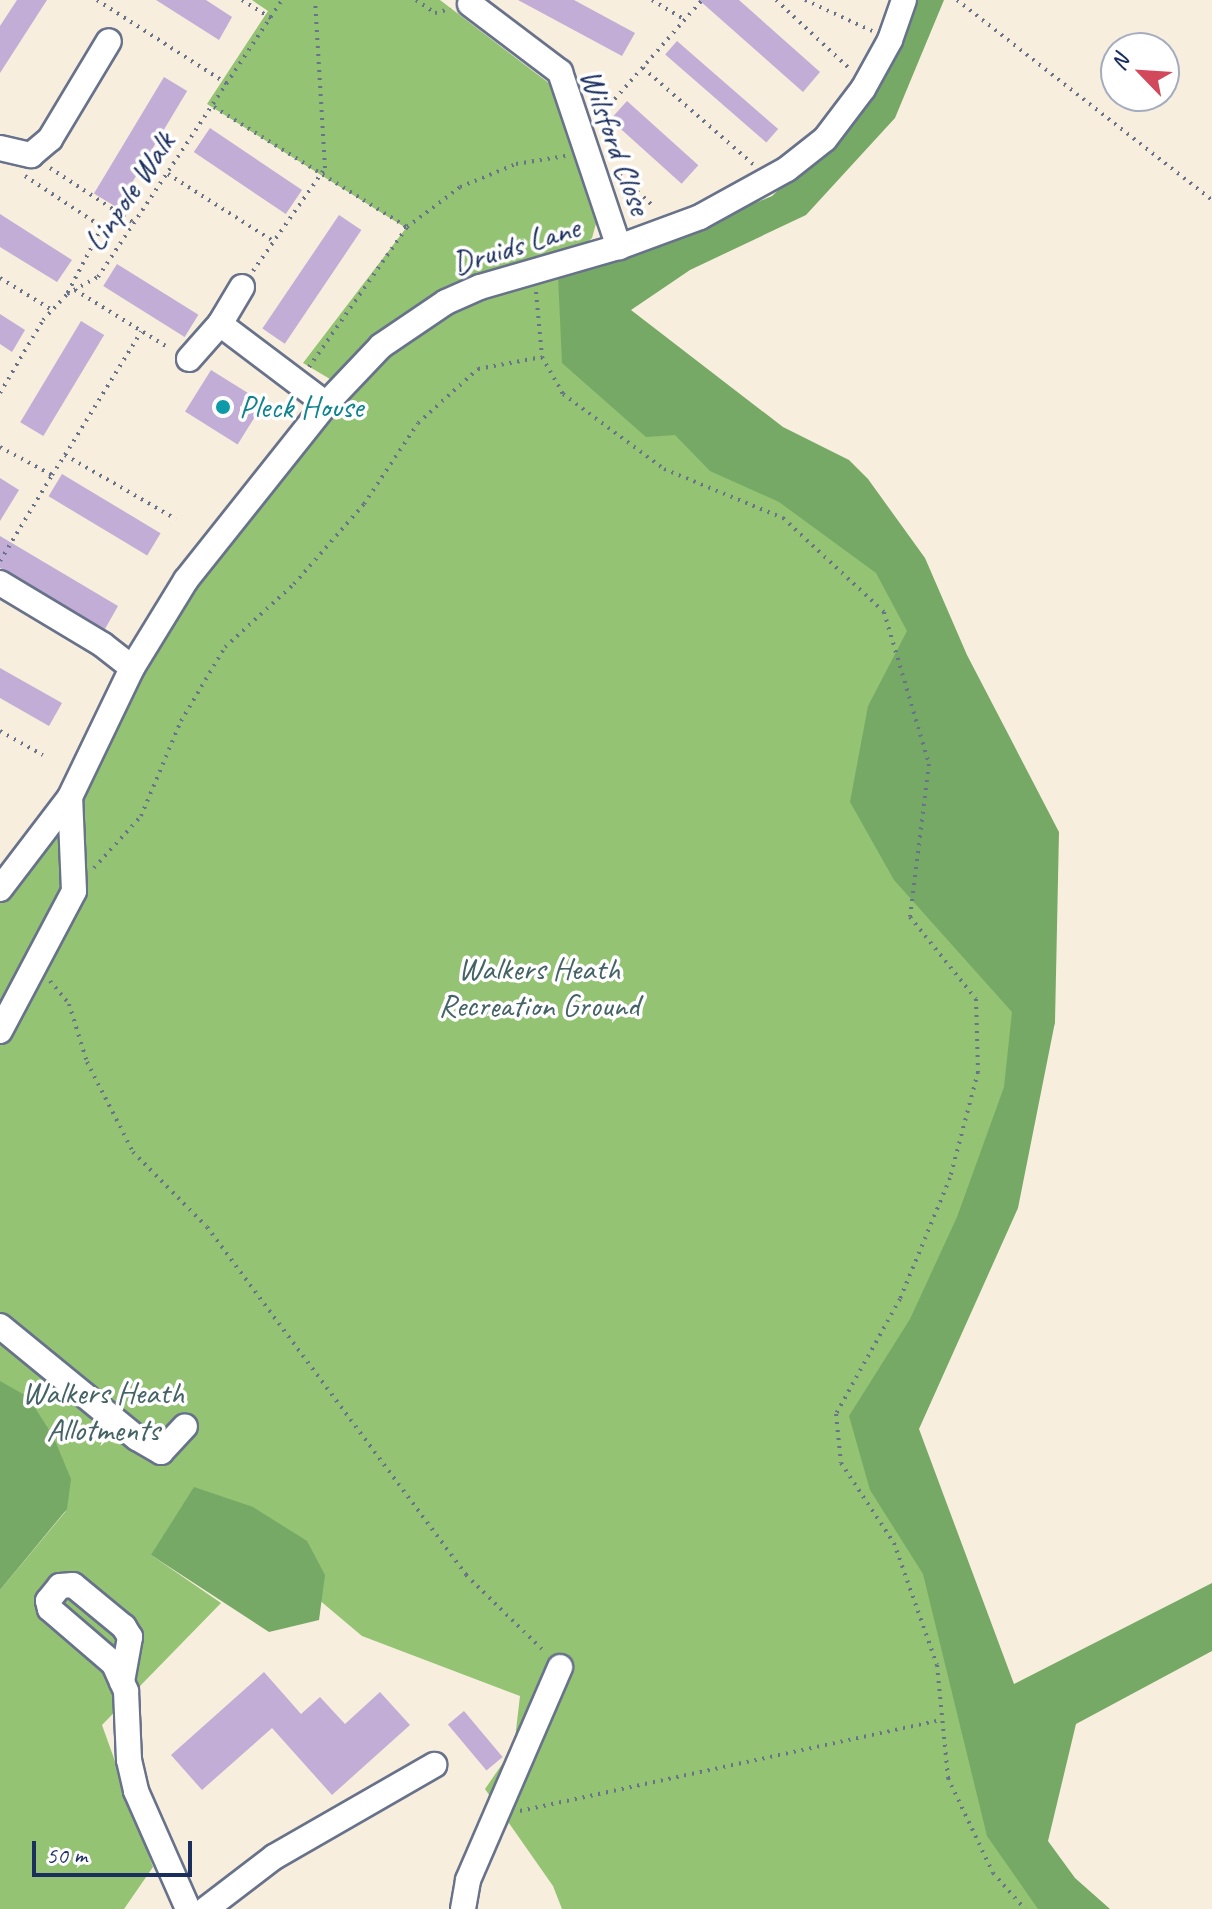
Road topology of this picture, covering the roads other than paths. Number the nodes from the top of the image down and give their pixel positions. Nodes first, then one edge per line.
1 (904, 0) edge
2 (470, 4) road end
3 (109, 41) dead end
4 (2, 150) edge
5 (619, 247) junction
6 (242, 287) road end
7 (220, 324) junction
8 (189, 359) road end
9 (326, 404) junction
10 (0, 583) edge
11 (132, 668) junction
12 (70, 797) junction
13 (0, 889) edge
14 (0, 1031) edge
15 (0, 1326) edge
16 (185, 1426) dead end
17 (560, 1667) road end
18 (122, 1682) dead end
19 (434, 1765) dead end
20 (188, 1909) edge
21 (206, 1909) edge
22 (463, 1909) edge

1 - 5 street, Druids Lane
2 - 5 street, Wilsford Close
3 - 4 street
5 - 9 street, Druids Lane
6 - 7 street
7 - 8 street
7 - 9 street
9 - 11 street, Druids Lane
10 - 11 street
11 - 12 street, Druids Lane
12 - 13 street, Druids Lane
12 - 14 street
15 - 16 street
17 - 22 street
18 - 20 street
19 - 21 street

